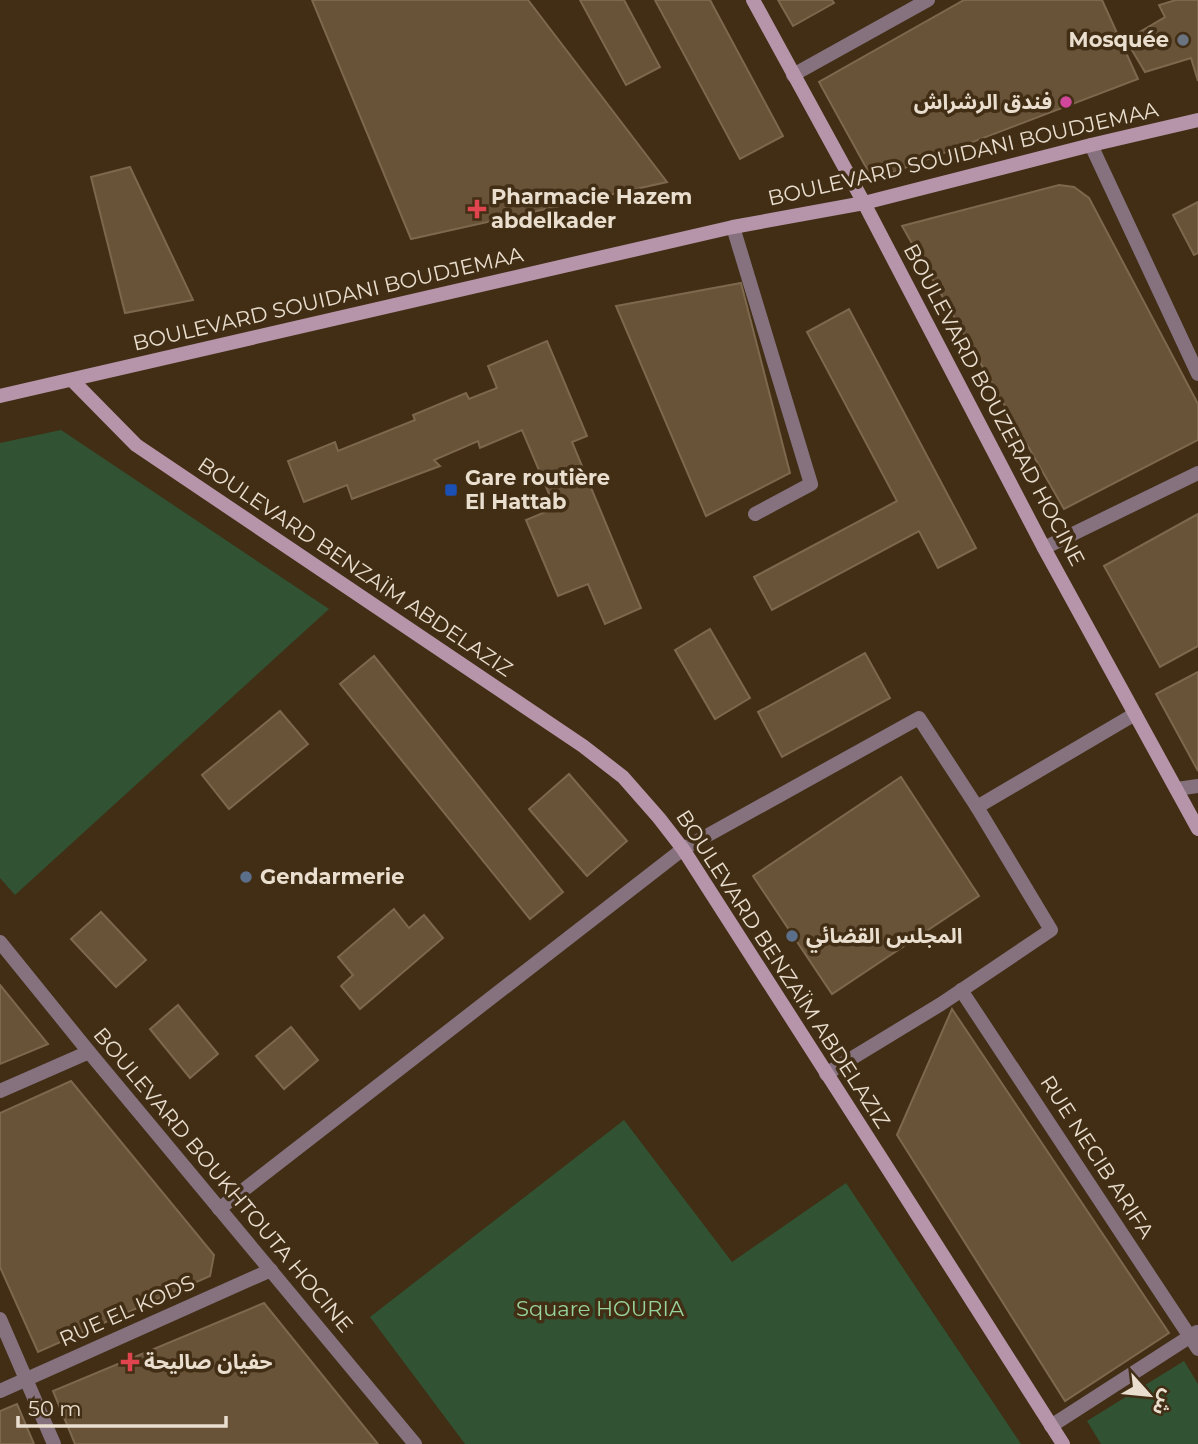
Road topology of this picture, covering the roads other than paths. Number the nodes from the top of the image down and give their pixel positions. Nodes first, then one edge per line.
1 (753, 0) edge
2 (928, 0) edge
3 (793, 75) junction
4 (1198, 120) edge
5 (1091, 145) junction
6 (863, 203) junction
7 (733, 227) junction
8 (1198, 374) edge
9 (72, 380) junction
10 (0, 396) edge
11 (1198, 473) edge
12 (755, 514) dead end
13 (1044, 548) junction
14 (1135, 714) junction
15 (1198, 786) edge
16 (1177, 789) junction
17 (977, 807) junction
18 (1198, 829) edge
19 (683, 849) junction
20 (0, 942) edge
21 (961, 989) junction
22 (89, 1052) junction
23 (827, 1074) junction
24 (0, 1091) edge
25 (219, 1209) junction
26 (271, 1270) junction
27 (0, 1319) edge
28 (1195, 1339) edge
29 (27, 1379) junction
30 (0, 1391) edge
31 (1051, 1426) junction
32 (54, 1444) edge
33 (415, 1444) edge
34 (1063, 1444) edge

1 - 3 main road, BOULEVARD BOUZERAD HOCINE
2 - 3 street
3 - 6 main road, BOULEVARD BOUZERAD HOCINE
4 - 5 main road, BOULEVARD SOUIDANI BOUDJEMAA
5 - 6 main road, BOULEVARD SOUIDANI BOUDJEMAA
5 - 8 street
6 - 7 main road, BOULEVARD SOUIDANI BOUDJEMAA
6 - 13 main road, BOULEVARD BOUZERAD HOCINE
7 - 9 main road, BOULEVARD SOUIDANI BOUDJEMAA
7 - 12 street
9 - 10 main road, BOULEVARD SOUIDANI BOUDJEMAA
9 - 19 main road, BOULEVARD BENZAÏM ABDELAZIZ
11 - 13 street
13 - 14 main road, BOULEVARD BOUZERAD HOCINE
14 - 16 main road, BOULEVARD BOUZERAD HOCINE
14 - 17 street
15 - 16 street
16 - 18 main road, BOULEVARD BOUZERAD HOCINE
17 - 19 street
17 - 21 street
19 - 23 main road, BOULEVARD BENZAÏM ABDELAZIZ
19 - 25 street
20 - 22 street, BOULEVARD BOUKHTOUTA HOCINE
21 - 23 street
21 - 28 street, RUE NECIB ARIFA
22 - 24 street
22 - 25 street, BOULEVARD BOUKHTOUTA HOCINE
23 - 31 main road, BOULEVARD BENZAÏM ABDELAZIZ
25 - 26 street, BOULEVARD BOUKHTOUTA HOCINE
26 - 29 street, RUE EL KODS
26 - 33 street, BOULEVARD BOUKHTOUTA HOCINE
27 - 29 street
28 - 31 street
29 - 30 street, RUE EL KODS
29 - 32 street
31 - 34 main road, BOULEVARD BENZAÏM ABDELAZIZ

